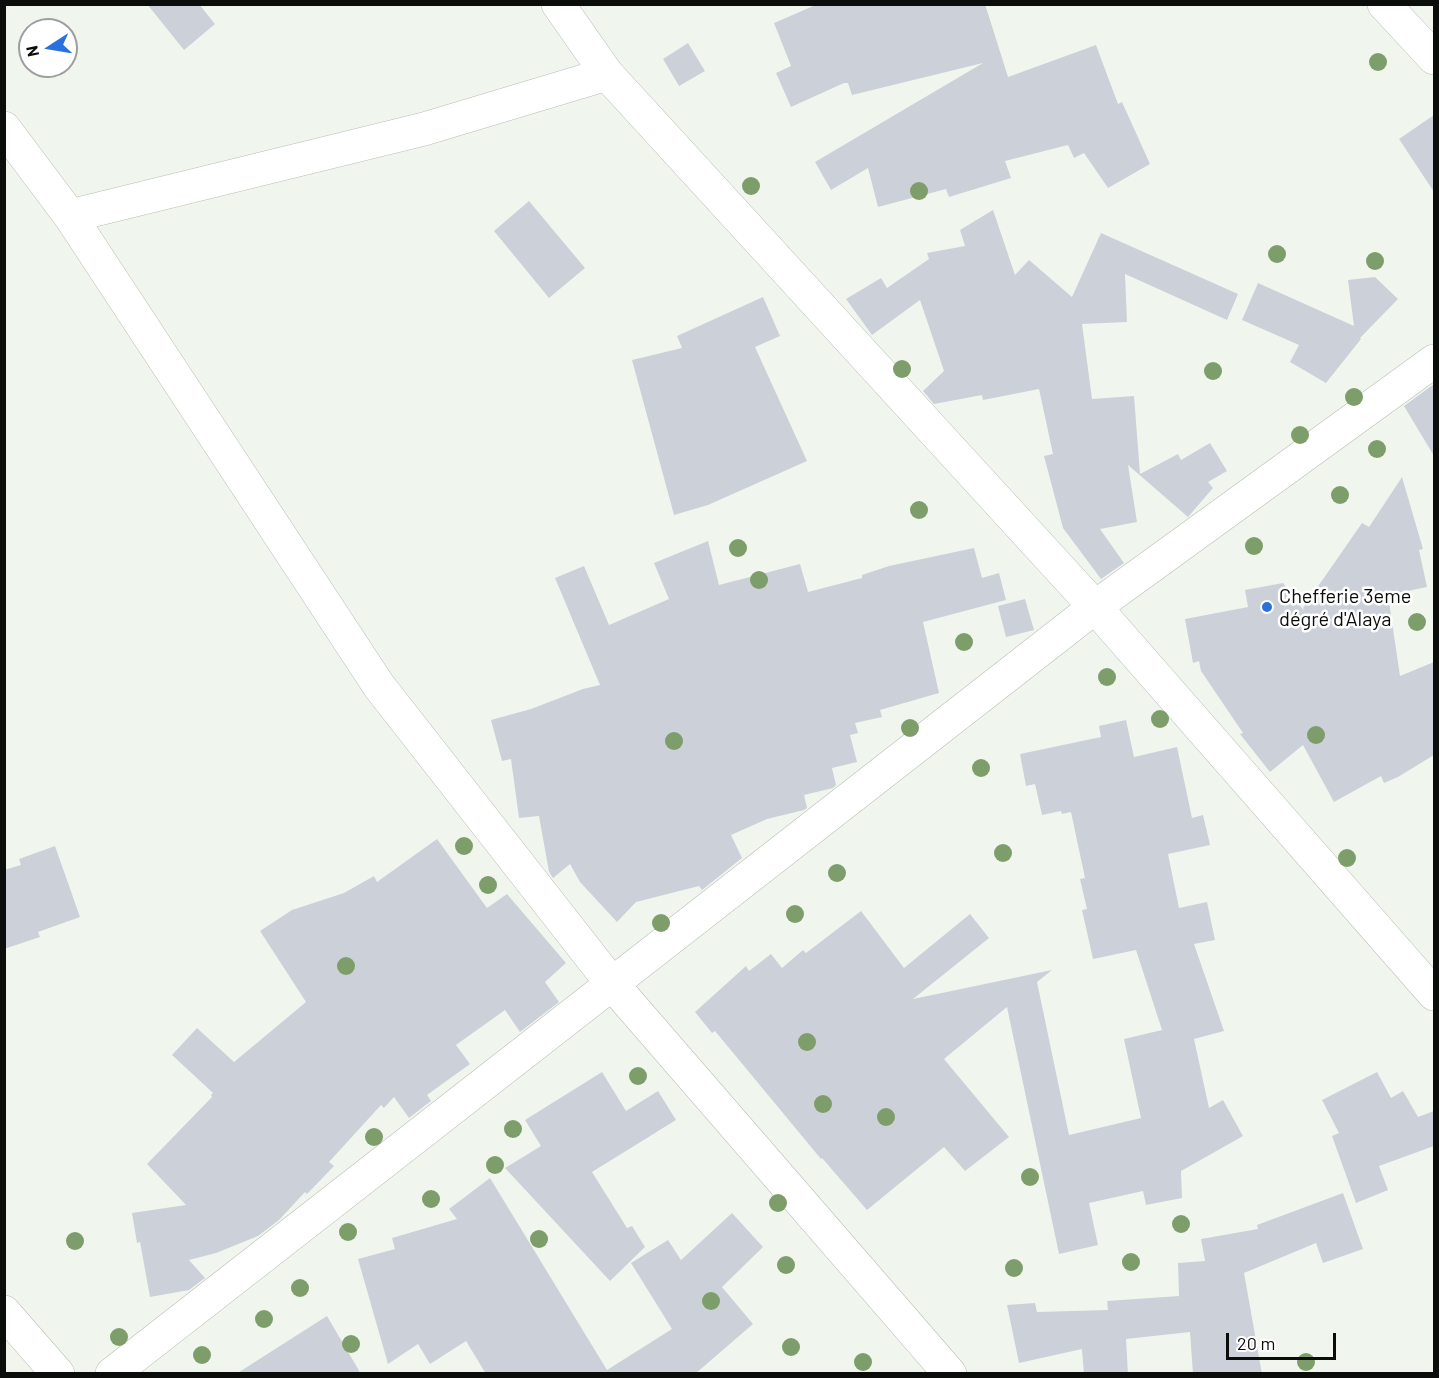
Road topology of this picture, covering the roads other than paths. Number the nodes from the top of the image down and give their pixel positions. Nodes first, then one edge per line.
1 (558, 4) edge
2 (1384, 4) edge
3 (1434, 58) edge
4 (607, 74) junction
5 (4, 128) edge
6 (70, 216) junction
7 (1434, 361) edge
8 (1095, 607) junction
9 (613, 985) junction
10 (1434, 994) edge
11 (4, 1312) edge
12 (58, 1374) edge
13 (112, 1374) edge
14 (950, 1374) edge

1 - 4 street
2 - 3 street
4 - 6 street
4 - 8 street
5 - 6 street
6 - 9 street
7 - 8 street
8 - 9 street
8 - 10 street
9 - 13 street
9 - 14 street
11 - 12 street

